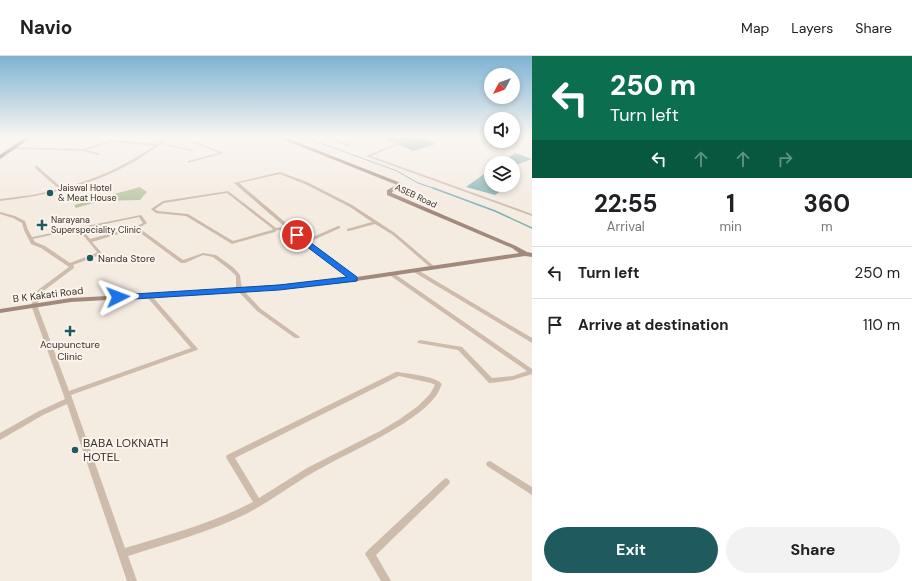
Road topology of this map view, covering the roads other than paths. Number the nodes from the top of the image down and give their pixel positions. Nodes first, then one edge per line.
1 (131, 162) edge
2 (341, 162) edge
3 (383, 162) edge
4 (36, 167) dead end
5 (61, 189) junction
6 (0, 200) edge
7 (258, 201) junction
8 (245, 204) junction
9 (0, 213) edge
10 (532, 215) edge
11 (376, 222) junction
12 (288, 227) junction
13 (339, 227) dead end
14 (79, 228) junction
15 (136, 228) junction
16 (275, 229) junction
17 (348, 230) dead end
18 (31, 238) junction
19 (89, 241) junction
20 (305, 242) junction
21 (528, 255) edge
22 (70, 265) junction
23 (433, 267) junction
24 (414, 270) junction
25 (390, 274) junction
26 (354, 279) junction
27 (239, 289) junction
28 (149, 296) junction
29 (34, 305) junction
30 (0, 310) edge
31 (296, 337) dead end
32 (532, 341) edge
33 (420, 342) dead end
34 (68, 397) junction
35 (0, 437) edge
36 (490, 464) dead end
37 (446, 482) dead end
38 (532, 491) edge
39 (258, 502) junction
40 (122, 553) junction
41 (132, 581) edge
42 (386, 581) edge

1 - 5 street
2 - 21 main road, ASEB Road
3 - 10 street
4 - 5 street
5 - 6 street
7 - 8 street
7 - 11 street
7 - 12 street
8 - 16 street
8 - 16 street
9 - 18 street
11 - 17 street
11 - 23 street
12 - 16 street
12 - 20 street
13 - 20 street
14 - 15 street
14 - 18 street
14 - 19 street
15 - 19 street
15 - 27 street
18 - 22 street
19 - 22 street
20 - 26 street
21 - 23 main road, B K Kakati Road
22 - 29 street
23 - 24 main road, B K Kakati Road
24 - 25 main road, B K Kakati Road
24 - 32 street
25 - 26 main road, B K Kakati Road
25 - 33 street
26 - 27 main road, B K Kakati Road
27 - 28 main road, B K Kakati Road
27 - 31 street
28 - 29 main road, B K Kakati Road
28 - 34 street
29 - 30 main road, B K Kakati Road
29 - 34 street
34 - 35 street
34 - 40 street
36 - 38 street
37 - 42 street
39 - 39 street
39 - 40 street
40 - 41 street

